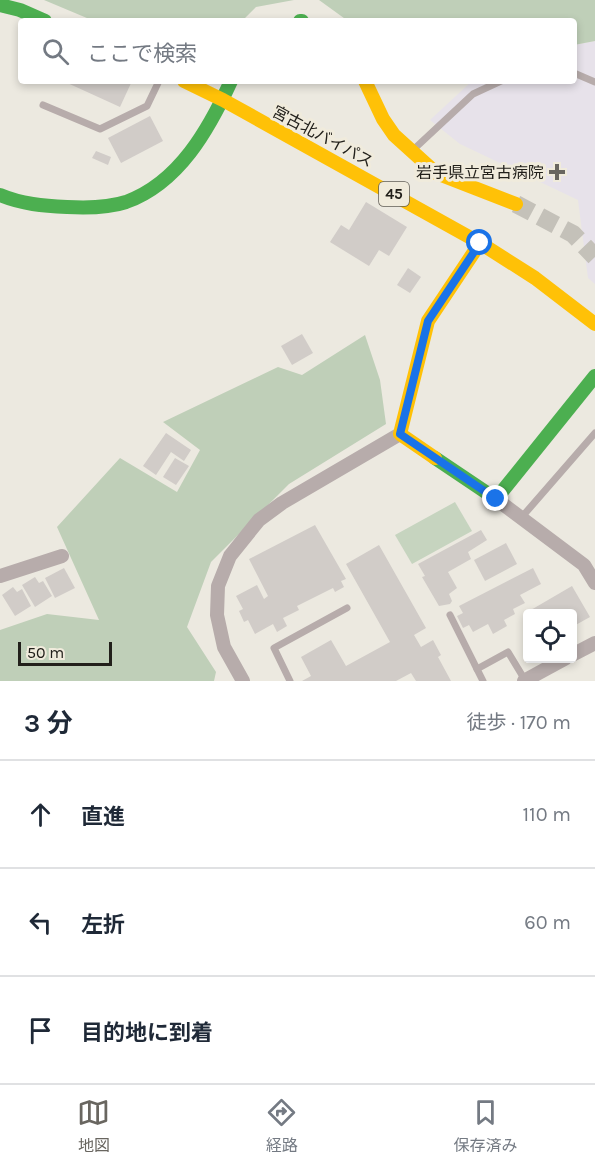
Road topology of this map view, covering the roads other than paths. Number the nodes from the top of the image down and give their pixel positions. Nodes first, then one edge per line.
1 (0, 5) edge
2 (38, 18) edge
3 (577, 74) edge
4 (595, 82) edge
5 (158, 84) edge
6 (190, 84) edge
7 (230, 84) edge
8 (366, 84) edge
9 (495, 84) edge
10 (223, 99) junction
11 (43, 105) dead end
12 (413, 150) junction
13 (0, 195) edge
14 (516, 204) tunnel mouth
15 (480, 243) junction
16 (595, 324) edge
17 (595, 376) edge
18 (595, 433) edge
19 (400, 434) junction
20 (496, 499) junction
21 (521, 518) junction
22 (62, 556) dead end
23 (0, 576) edge
24 (595, 583) edge
25 (347, 608) dead end
26 (450, 615) dead end
27 (595, 643) edge
28 (577, 653) edge
29 (557, 663) edge
30 (477, 669) junction
31 (243, 681) edge
32 (290, 681) edge
33 (483, 681) edge
34 (525, 681) edge

1 - 2 main road
3 - 4 lane
5 - 11 lane
6 - 10 main road, 宮古北バイパス / 45
7 - 10 main road
8 - 12 main road
9 - 12 lane
10 - 13 main road
10 - 15 main road, 宮古北バイパス / 45
12 - 14 main road
15 - 16 main road, 宮古北バイパス / 45
15 - 19 main road
17 - 20 main road
18 - 21 lane
19 - 20 main road
19 - 31 street
20 - 21 street
21 - 24 street
22 - 23 street
25 - 32 lane
26 - 30 lane
27 - 28 street
29 - 34 street
30 - 33 lane
30 - 34 lane

